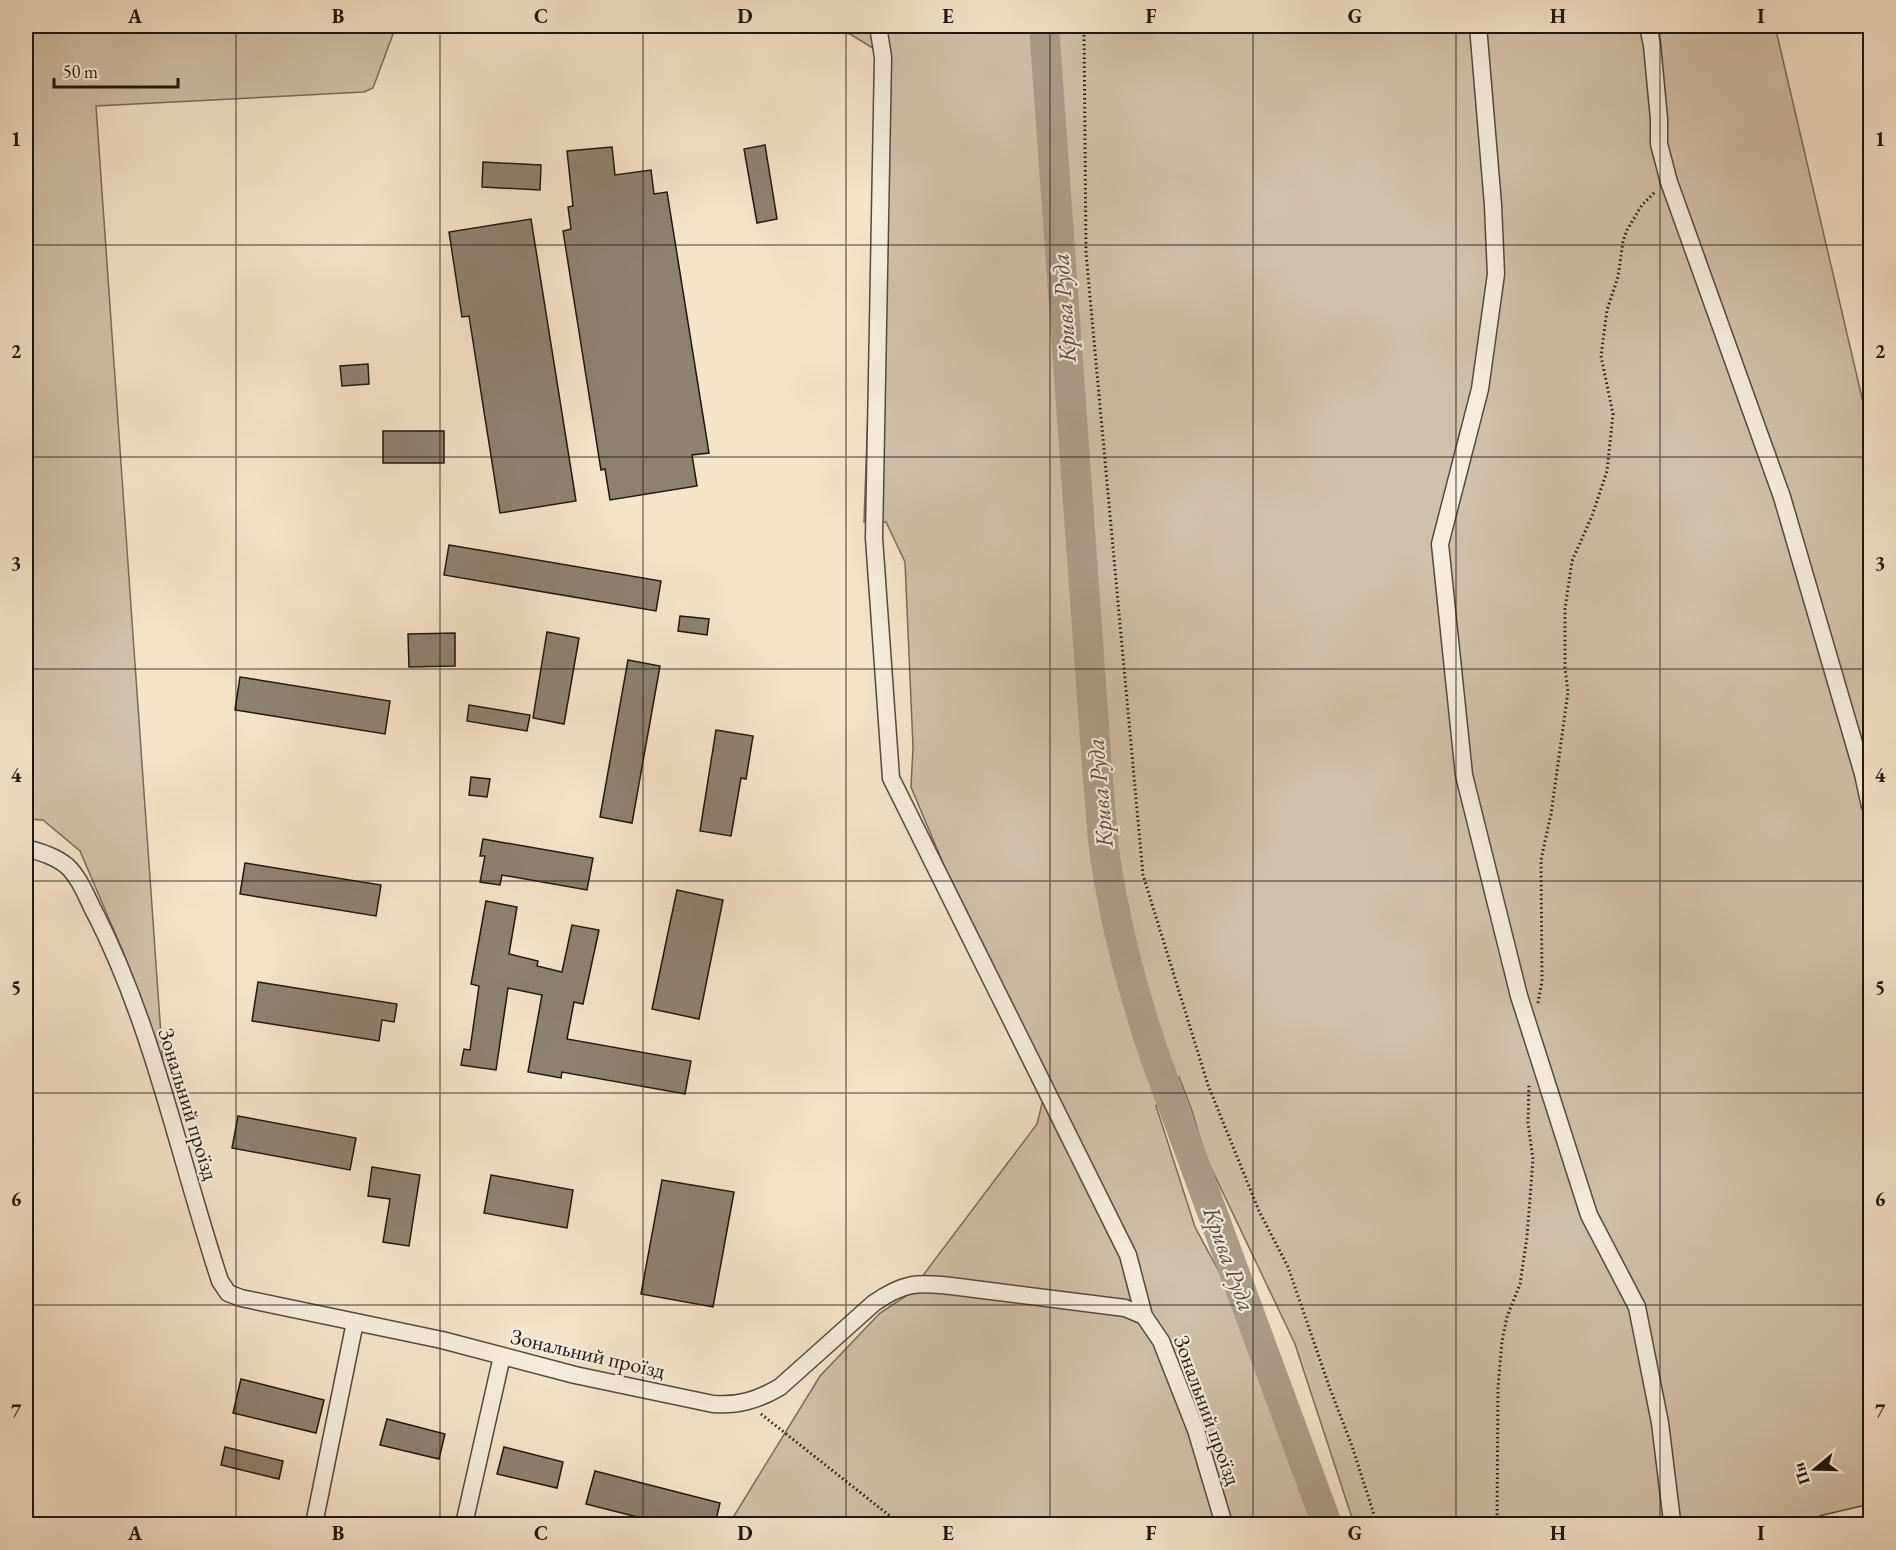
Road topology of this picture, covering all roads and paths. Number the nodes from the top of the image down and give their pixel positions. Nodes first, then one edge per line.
1 (878, 26) edge
2 (1084, 26) edge
3 (1478, 26) edge
4 (1648, 26) edge
5 (1669, 182) junction
6 (1870, 806) edge
7 (26, 848) edge
8 (1538, 1004) dead end
9 (1530, 1080) dead end
10 (1144, 1316) junction
11 (355, 1322) junction
12 (502, 1356) junction
13 (747, 1403) junction
14 (1870, 1513) edge
15 (314, 1524) edge
16 (464, 1524) edge
17 (900, 1524) edge
18 (1224, 1524) edge
19 (1377, 1524) edge
20 (1497, 1524) edge
21 (1670, 1524) edge
22 (1823, 1524) edge

1 - 10 street
2 - 19 path
3 - 21 street
4 - 5 street
5 - 6 street
5 - 8 path
7 - 11 street, Зональний проїзд
9 - 20 path
10 - 13 street, Зональний проїзд
10 - 18 street, Зональний проїзд
11 - 12 street, Зональний проїзд
11 - 15 street
12 - 13 street, Зональний проїзд
12 - 16 street
13 - 17 path
14 - 22 street

